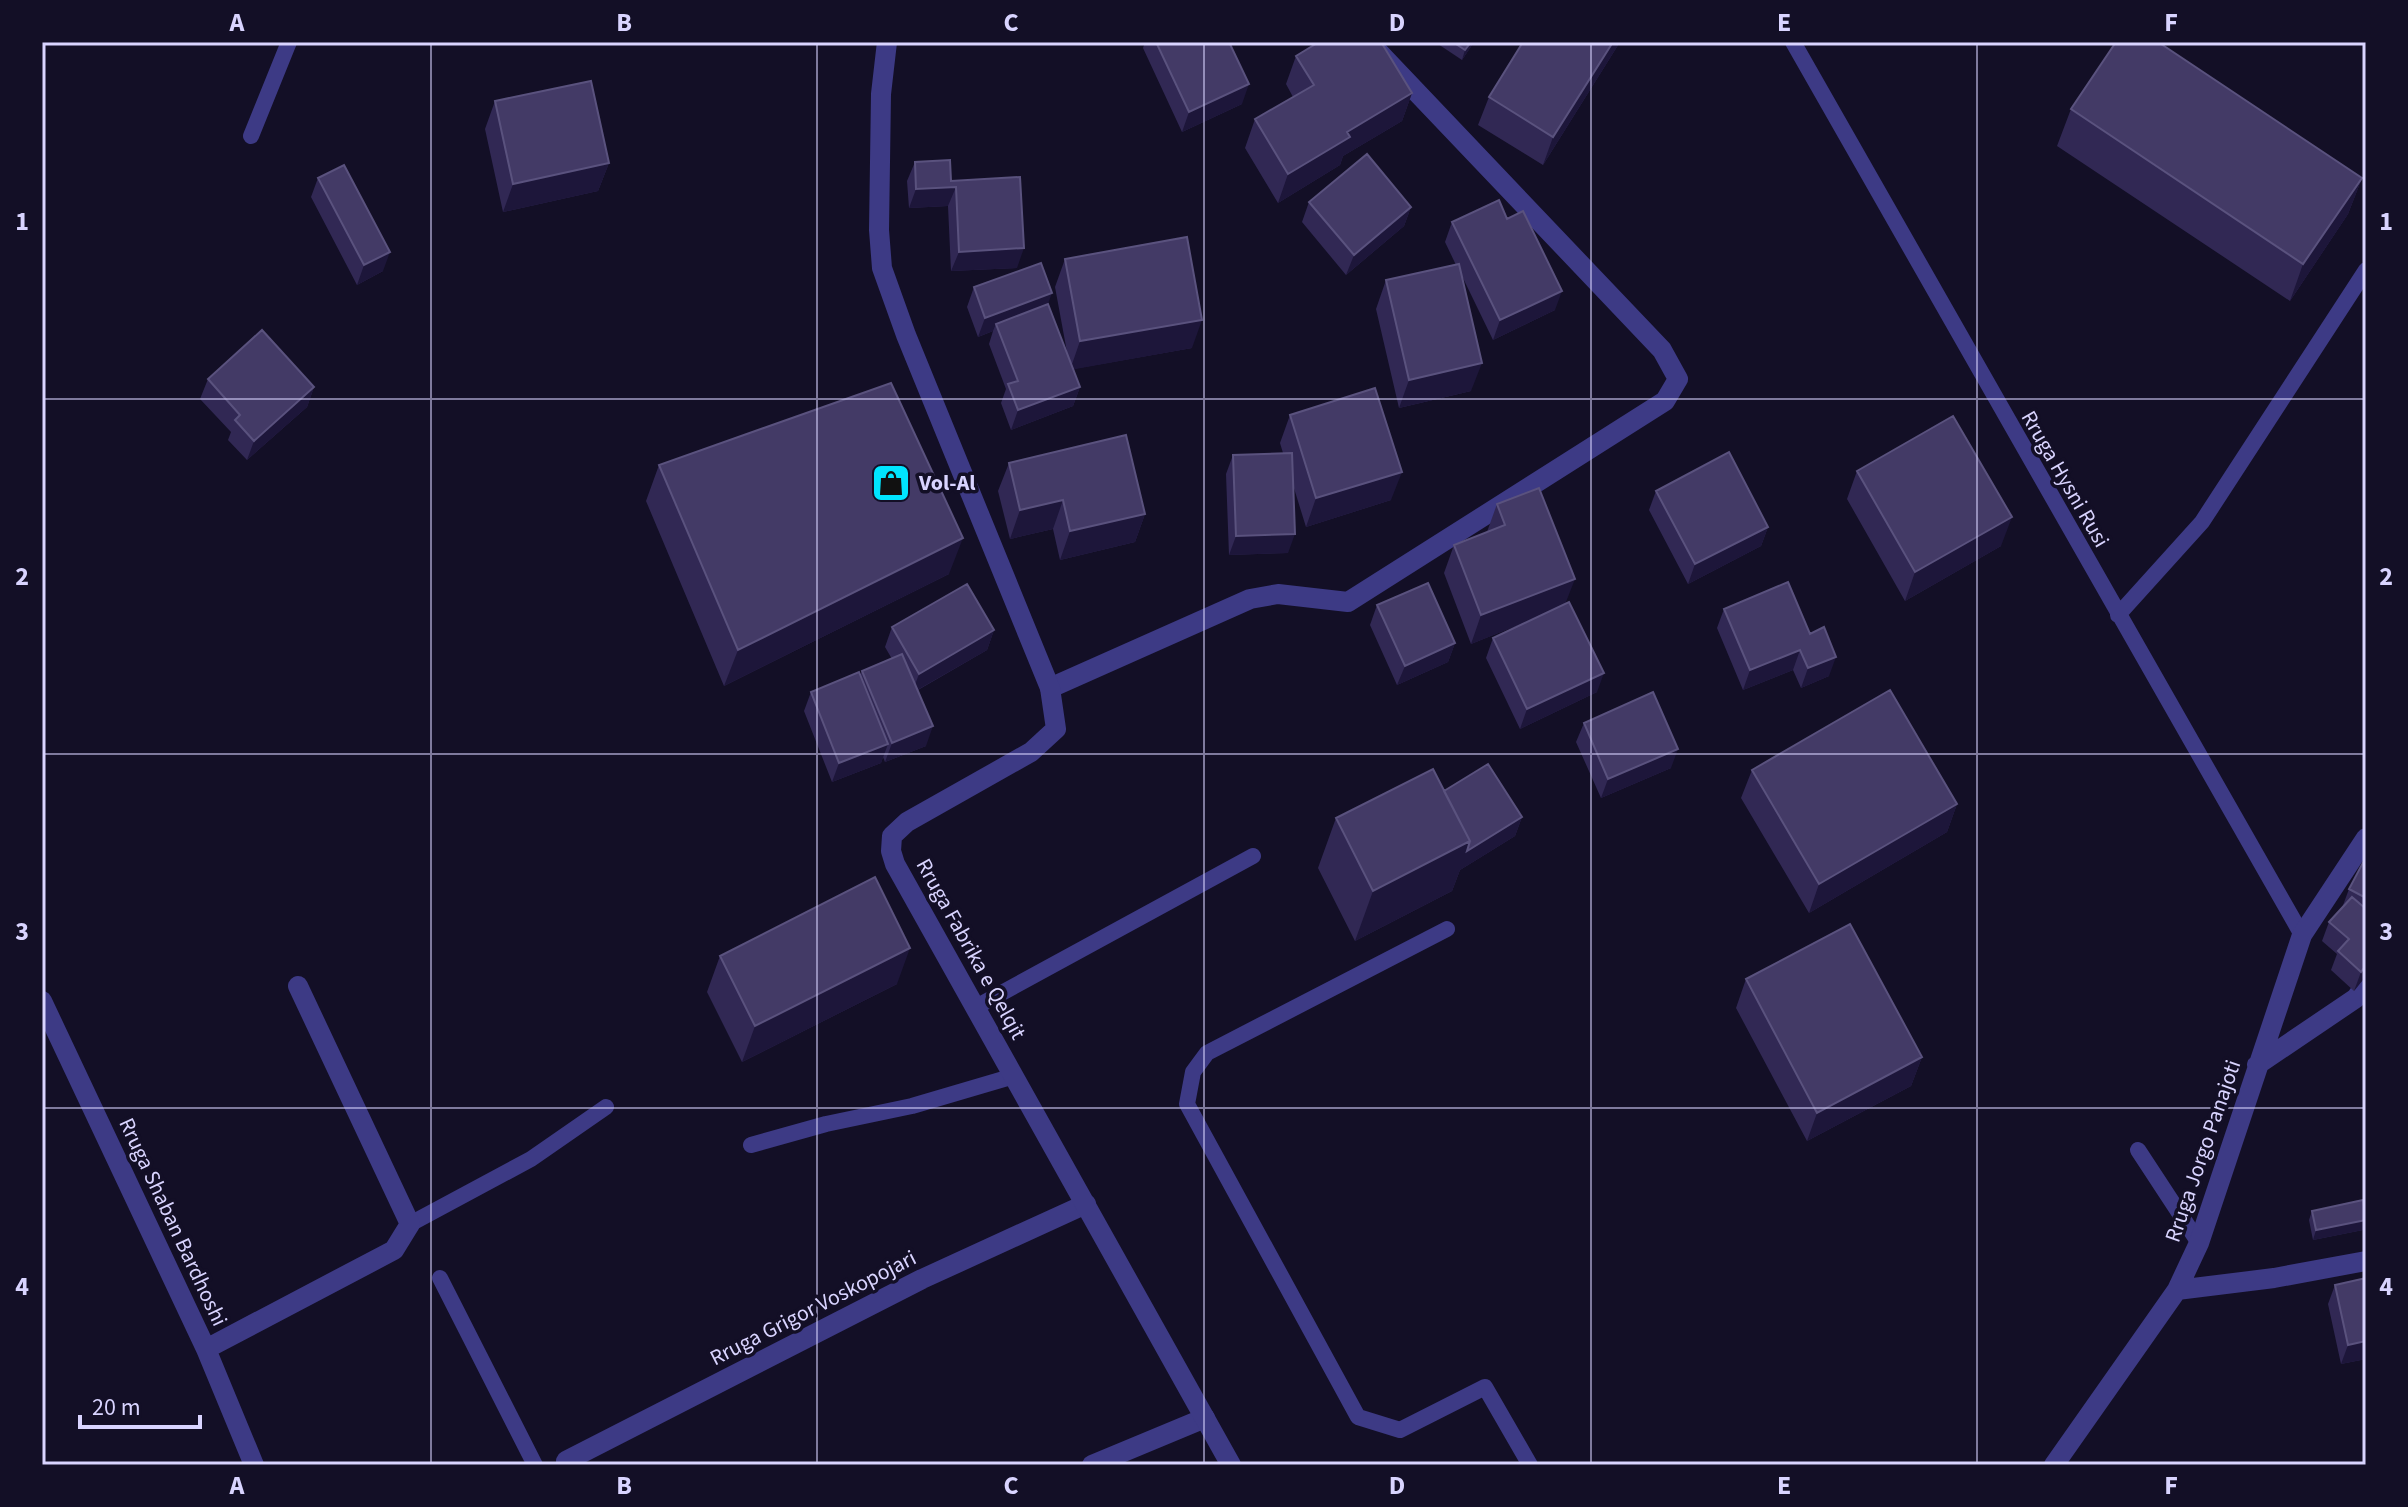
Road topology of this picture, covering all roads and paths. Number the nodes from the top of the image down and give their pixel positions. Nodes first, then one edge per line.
1 (289, 42) edge
2 (887, 42) edge
3 (1369, 42) edge
4 (1793, 42) edge
5 (251, 136) dead end
6 (2366, 270) edge
7 (2118, 615) junction
8 (1050, 688) junction
9 (2366, 838) edge
10 (1253, 856) dead end
11 (1447, 929) dead end
12 (2302, 935) junction
13 (2366, 984) edge
14 (298, 986) dead end
15 (42, 1001) edge
16 (976, 1007) junction
17 (2257, 1065) junction
18 (1014, 1076) junction
19 (606, 1107) dead end
20 (751, 1145) dead end
21 (2138, 1150) dead end
22 (1086, 1204) junction
23 (410, 1224) junction
24 (2199, 1243) junction
25 (2366, 1261) edge
26 (440, 1278) dead end
27 (2177, 1290) junction
28 (206, 1349) junction
29 (1205, 1418) junction
30 (562, 1463) edge
31 (254, 1465) edge
32 (535, 1465) edge
33 (1092, 1465) edge
34 (1231, 1465) edge
35 (1530, 1465) edge
36 (2054, 1465) edge

1 - 5 lane
2 - 8 street, Rruga Fabrika e Qelqit
3 - 8 street
4 - 7 lane, Rruga Hysni Rusi
6 - 7 lane
7 - 12 lane, Rruga Hysni Rusi
8 - 16 street, Rruga Fabrika e Qelqit
9 - 12 street, Rruga Jorgo Panajoti
10 - 16 lane
11 - 35 lane
12 - 17 street, Rruga Jorgo Panajoti
13 - 17 street
14 - 23 street
15 - 28 street, Rruga Shaban Bardhoshi
16 - 18 street, Rruga Fabrika e Qelqit
17 - 24 street, Rruga Jorgo Panajoti
18 - 20 lane
18 - 22 street, Rruga Fabrika e Qelqit
19 - 23 lane
21 - 24 lane
22 - 29 street, Rruga Fabrika e Qelqit
22 - 30 street, Rruga Grigor Voskopojari
23 - 28 street
24 - 27 street, Rruga Jorgo Panajoti
25 - 27 street
26 - 32 lane
27 - 36 street, Rruga Jorgo Panajoti
28 - 31 street, Rruga Shaban Bardhoshi
29 - 33 street
29 - 34 street, Rruga Fabrika e Qelqit

